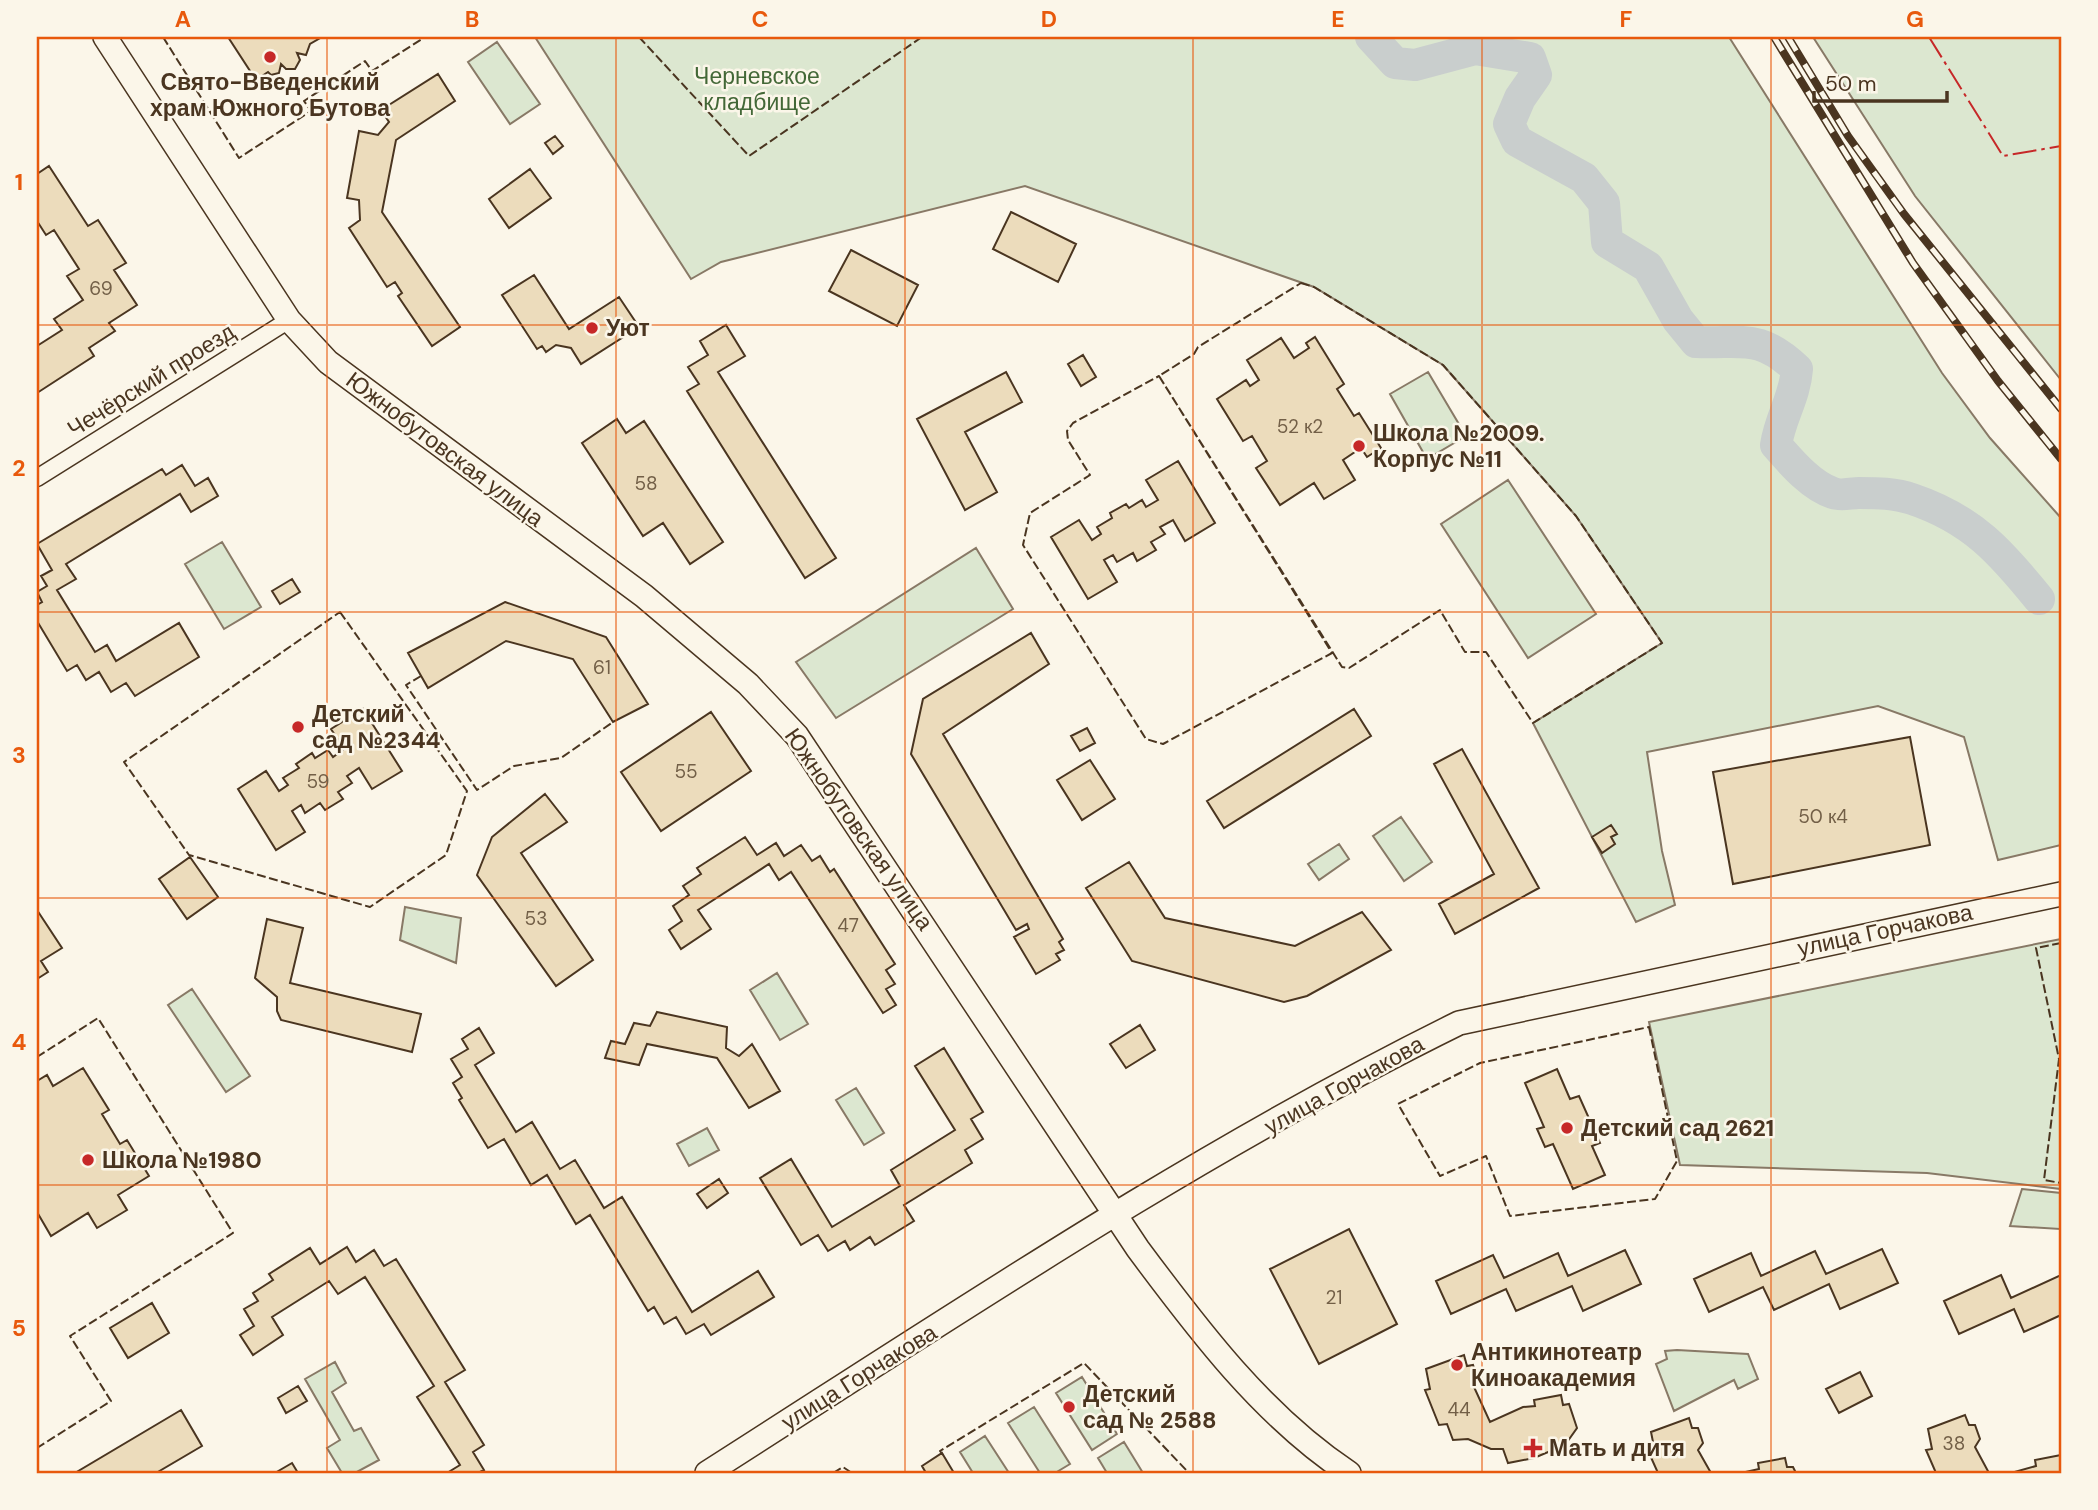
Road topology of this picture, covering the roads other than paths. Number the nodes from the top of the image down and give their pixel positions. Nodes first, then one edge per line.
1 (105, 37) edge
2 (289, 320) junction
3 (37, 478) edge
4 (2061, 894) edge
5 (1115, 1214) junction
6 (707, 1473) edge
7 (1349, 1473) edge

1 - 2 street, Южнобутовская улица
2 - 3 street, Чечёрский проезд
2 - 5 street, Южнобутовская улица
4 - 5 street, улица Горчакова
5 - 6 street, улица Горчакова
5 - 7 street, Южнобутовская улица

